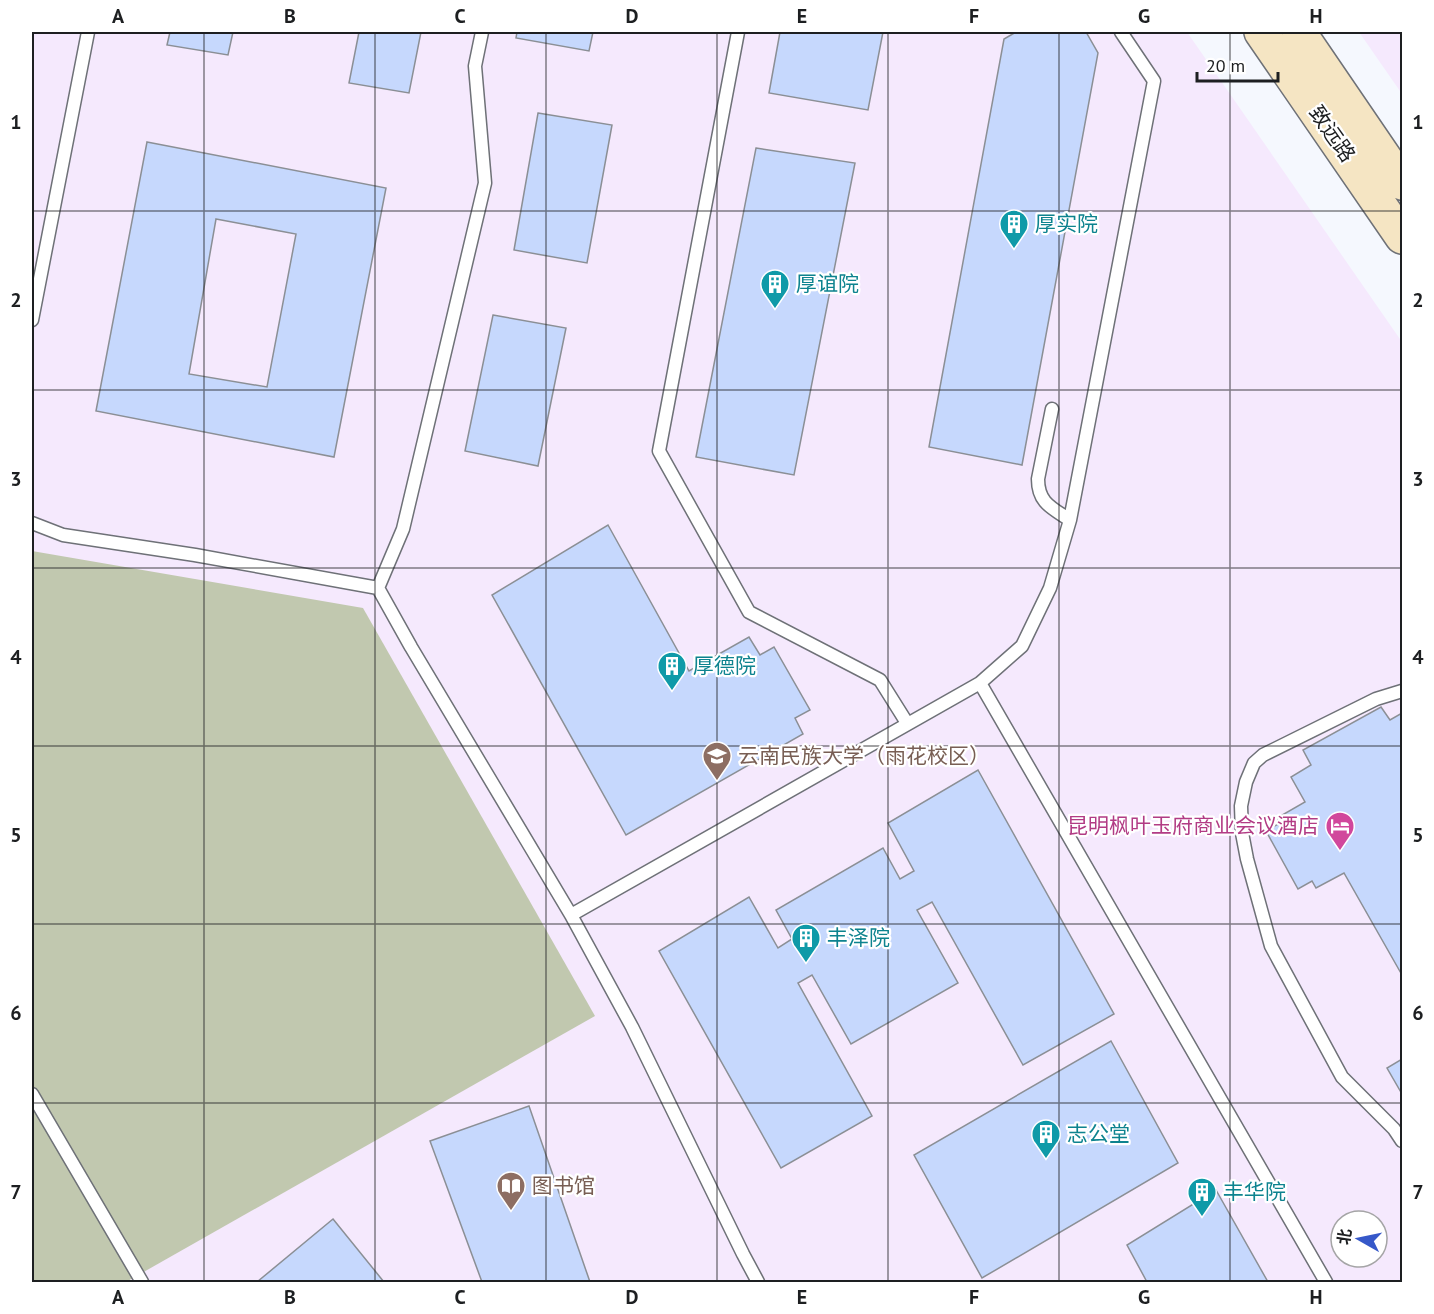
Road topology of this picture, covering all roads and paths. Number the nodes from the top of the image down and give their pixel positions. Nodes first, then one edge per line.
1 (88, 32) edge
2 (482, 32) edge
3 (738, 32) edge
4 (1121, 32) edge
5 (1261, 32) edge
6 (1299, 32) edge
7 (1402, 183) edge
8 (1402, 237) edge
9 (32, 320) edge
10 (1052, 408) dead end
11 (1070, 520) junction
12 (32, 524) edge
13 (378, 588) junction
14 (980, 682) junction
15 (1402, 691) edge
16 (907, 723) junction
17 (571, 915) junction
18 (32, 1094) edge
19 (1402, 1141) edge
20 (142, 1282) edge
21 (758, 1282) edge
22 (1326, 1282) edge

1 - 9 lane
2 - 13 lane
3 - 16 lane
4 - 11 lane
5 - 8 main road, 致远路
6 - 7 main road, 致远路
10 - 11 lane
11 - 14 lane
12 - 13 lane
13 - 17 lane
14 - 16 lane
14 - 22 lane
15 - 19 lane
16 - 17 lane
17 - 21 lane
18 - 20 lane

